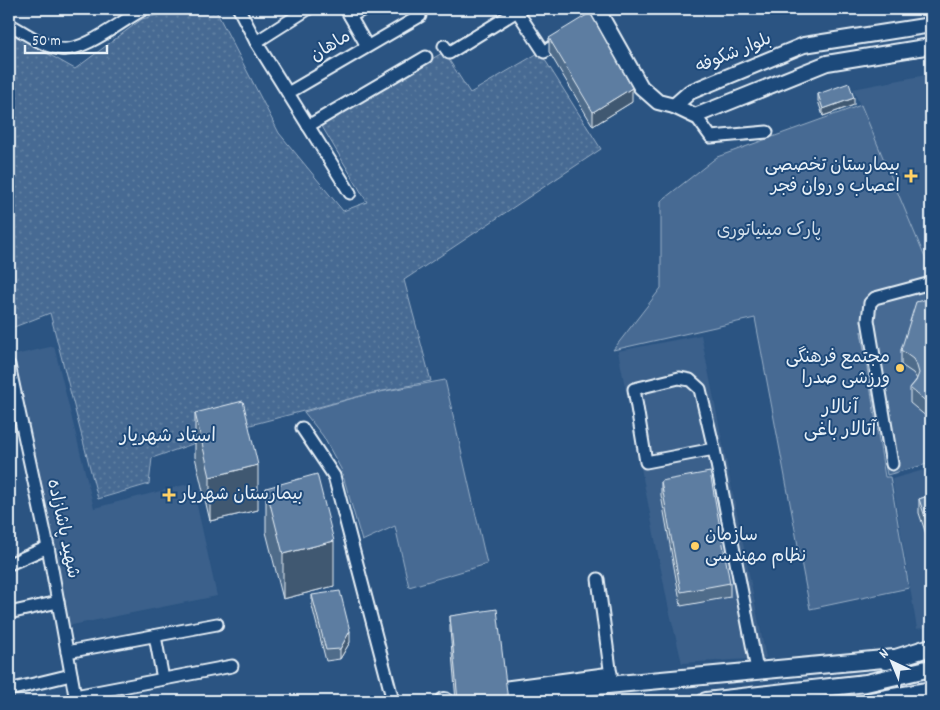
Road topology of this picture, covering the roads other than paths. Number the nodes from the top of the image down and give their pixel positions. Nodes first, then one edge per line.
1 (239, 9) edge
2 (308, 9) edge
3 (364, 9) edge
4 (597, 9) edge
5 (139, 10) edge
6 (516, 10) edge
7 (348, 12) edge
8 (420, 16) dead end
9 (9, 24) edge
10 (931, 25) edge
11 (570, 36) edge
12 (256, 42) junction
13 (367, 46) junction
14 (444, 46) dead end
15 (931, 46) edge
16 (426, 57) dead end
17 (288, 93) junction
18 (674, 106) junction
19 (694, 115) junction
20 (308, 126) junction
21 (767, 132) dead end
22 (350, 193) dead end
23 (931, 283) edge
24 (9, 365) edge
25 (302, 428) dead end
26 (714, 449) junction
27 (892, 464) dead end
28 (48, 548) junction
29 (9, 564) edge
30 (598, 579) dead end
31 (58, 602) junction
32 (9, 613) edge
33 (217, 624) dead end
34 (154, 636) junction
35 (931, 646) edge
36 (67, 652) junction
37 (894, 658) junction
38 (232, 666) dead end
39 (931, 668) edge
40 (757, 670) junction
41 (72, 675) junction
42 (612, 678) junction
43 (163, 679) junction
44 (9, 690) edge
45 (510, 690) dead end
46 (801, 690) junction
47 (931, 690) edge
48 (76, 698) edge
49 (393, 701) edge
50 (706, 701) edge
51 (870, 701) edge

1 - 12 street
2 - 12 street
3 - 7 street
4 - 18 main road
5 - 9 street
6 - 11 street
6 - 14 street
7 - 13 street
8 - 13 street, ماهان
10 - 18 main road, بلوار شکوفه
12 - 17 street
13 - 17 street, ماهان
15 - 19 main road
16 - 20 street
17 - 20 street
18 - 19 main road
19 - 21 street
20 - 22 street
23 - 27 street
24 - 28 street, شهید پاشازاده
25 - 49 street
26 - 26 street
26 - 40 street
28 - 29 street
28 - 31 street, شهید پاشازاده
30 - 42 street
31 - 32 street
31 - 36 street, شهید پاشازاده
33 - 34 street
34 - 36 street
34 - 43 street
35 - 37 highway
36 - 41 street, شهید پاشازاده
37 - 40 highway
37 - 46 highway
38 - 43 street
39 - 46 highway
40 - 42 highway
41 - 44 street
41 - 48 street, شهید پاشازاده
42 - 45 highway
43 - 48 street
46 - 50 highway
47 - 51 highway

